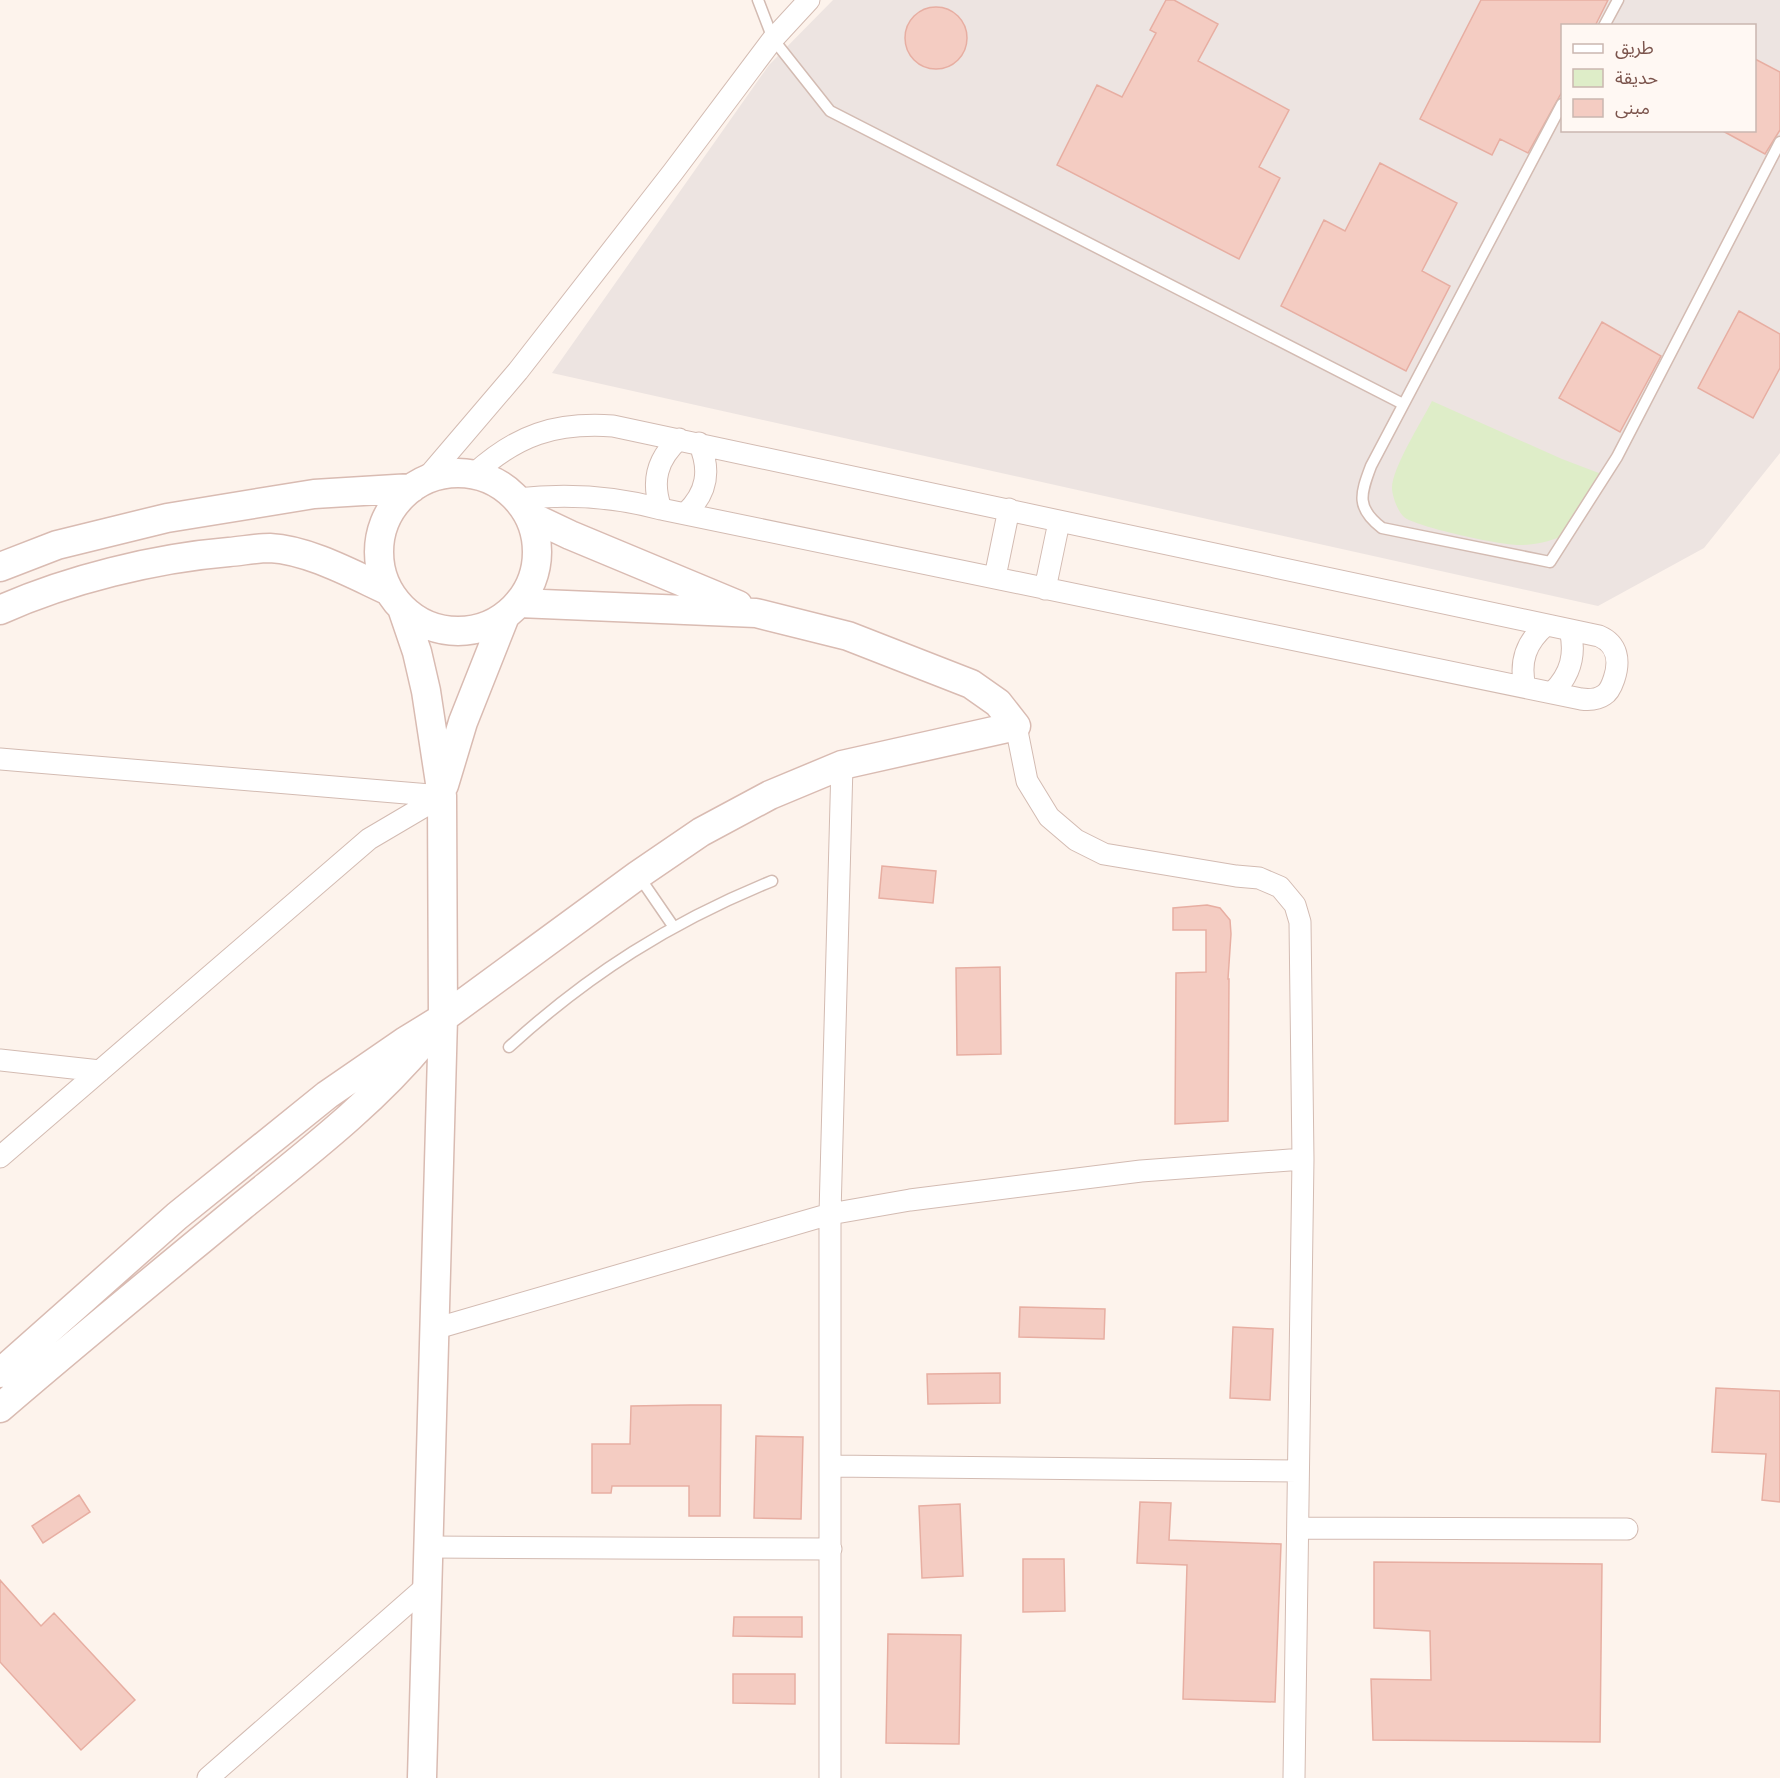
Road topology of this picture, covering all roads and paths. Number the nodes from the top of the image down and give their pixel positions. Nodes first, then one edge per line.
1 (759, 0) edge
2 (809, 0) edge
3 (1618, 0) edge
4 (1605, 24) edge
5 (773, 39) junction
6 (1561, 108) edge
7 (1780, 142) edge
8 (1403, 404) junction
9 (689, 441) junction
10 (474, 474) junction
11 (419, 484) junction
12 (523, 507) junction
13 (661, 509) junction
14 (1009, 509) junction
15 (686, 513) junction
16 (1059, 522) junction
17 (0, 567) edge
18 (995, 577) junction
19 (1046, 589) junction
20 (396, 599) junction
21 (0, 610) edge
22 (512, 610) junction
23 (756, 613) junction
24 (1546, 626) junction
25 (1570, 630) junction
26 (1525, 687) junction
27 (1553, 692) junction
28 (1016, 726) junction
29 (0, 759) edge
30 (842, 765) junction
31 (442, 796) junction
32 (638, 875) junction
33 (772, 881) dead end
34 (673, 926) junction
35 (443, 1018) junction
36 (509, 1047) dead end
37 (0, 1060) edge
38 (100, 1071) junction
39 (0, 1157) edge
40 (1303, 1159) junction
41 (830, 1214) junction
42 (434, 1329) junction
43 (0, 1373) edge
44 (0, 1408) edge
45 (830, 1466) junction
46 (1298, 1471) junction
47 (1298, 1528) junction
48 (1627, 1529) dead end
49 (427, 1547) junction
50 (831, 1549) junction
51 (427, 1586) junction
52 (208, 1778) edge
53 (422, 1778) edge
54 (831, 1778) edge
55 (1294, 1778) edge

1 - 5 lane
2 - 5 street
3 - 4 lane
5 - 8 lane
5 - 11 street
6 - 8 lane
7 - 8 lane
9 - 10 street
9 - 13 street
9 - 14 street
9 - 15 street
10 - 11 street
10 - 12 street
11 - 17 street
11 - 20 street
12 - 13 street
12 - 22 street
12 - 23 street
13 - 15 street
14 - 16 street
14 - 18 street
15 - 18 street
16 - 19 street
16 - 24 street
18 - 19 street
19 - 26 street
20 - 21 street
20 - 22 street
20 - 31 street
22 - 23 street
22 - 31 street
23 - 28 street
24 - 25 street
24 - 26 street
25 - 27 street
25 - 27 street
26 - 27 street
28 - 30 street
28 - 40 street
29 - 31 street
30 - 32 street
30 - 41 street
31 - 35 street
31 - 38 street
32 - 34 lane
32 - 35 street
33 - 34 lane
34 - 36 lane
35 - 42 street
35 - 43 street
35 - 44 street
37 - 38 street
38 - 39 street
40 - 41 street
40 - 46 street
41 - 42 street
41 - 45 street
42 - 49 street
45 - 46 street
45 - 50 street
46 - 47 street
47 - 48 street
47 - 55 street
49 - 50 street
49 - 51 street
50 - 54 street
51 - 52 street
51 - 53 street

